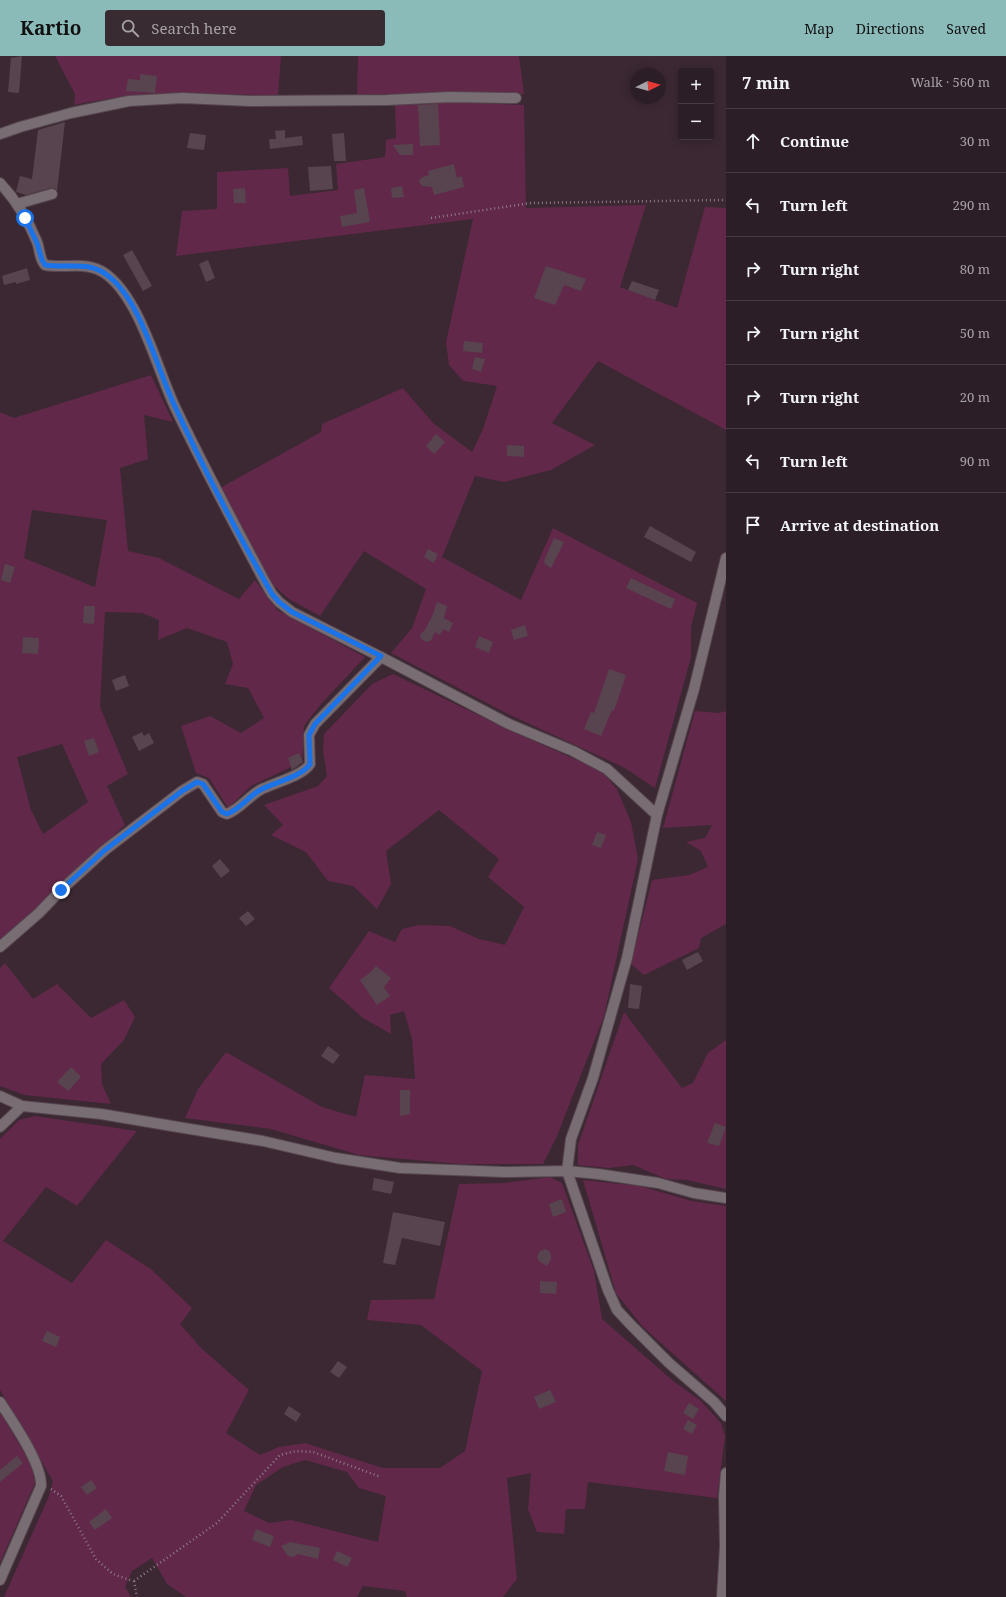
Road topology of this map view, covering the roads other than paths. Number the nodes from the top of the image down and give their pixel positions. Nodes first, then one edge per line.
1 (516, 98) dead end
2 (0, 134) edge
3 (0, 183) edge
4 (52, 194) dead end
5 (17, 204) junction
6 (726, 558) edge
7 (381, 656) junction
8 (657, 815) junction
9 (0, 947) edge
10 (0, 1096) edge
11 (22, 1106) junction
12 (0, 1127) edge
13 (567, 1171) junction
14 (726, 1198) edge
15 (0, 1402) edge
16 (726, 1416) edge
17 (726, 1473) edge
18 (0, 1580) edge
19 (722, 1597) edge

1 - 2 street
3 - 5 street
4 - 5 street
5 - 7 street
6 - 8 street
7 - 8 street
7 - 9 street
8 - 13 street
10 - 11 street
11 - 12 street
11 - 13 street
13 - 14 street
13 - 16 street
15 - 18 street
17 - 19 street

